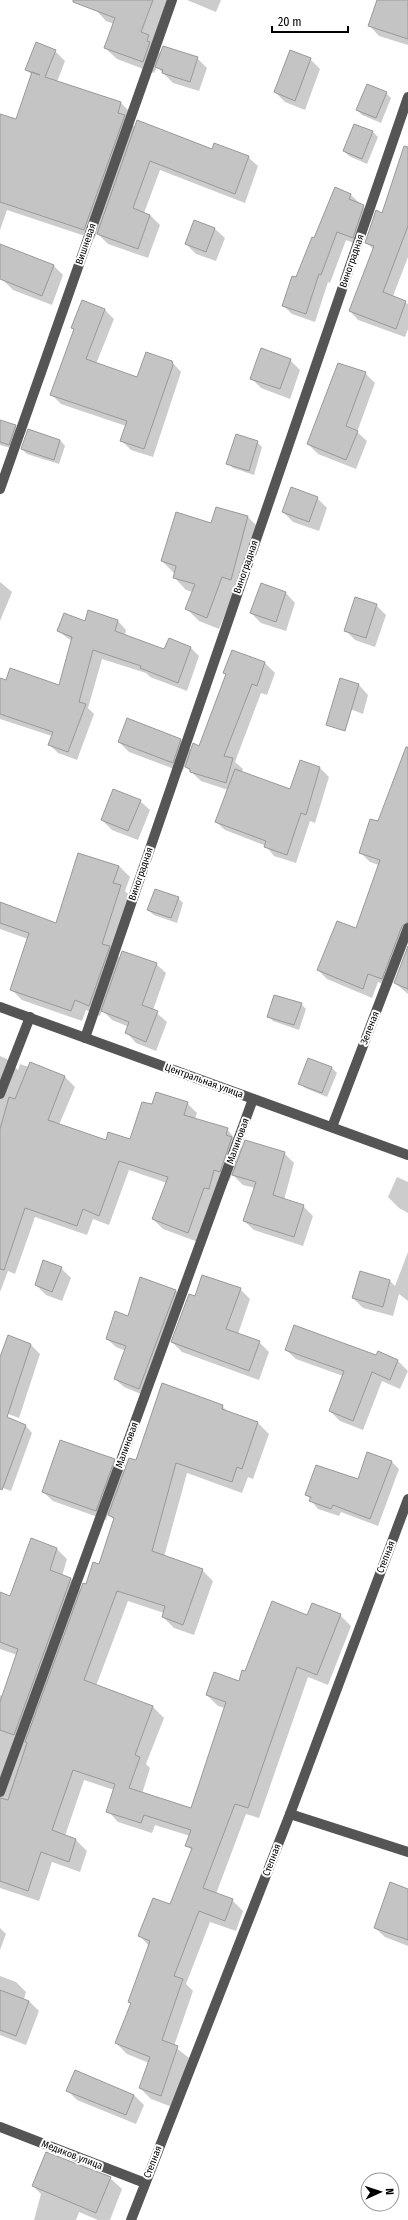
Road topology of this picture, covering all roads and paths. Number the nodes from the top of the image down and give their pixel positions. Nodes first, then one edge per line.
1 (172, 0) edge
2 (408, 97) edge
3 (0, 489) edge
4 (408, 928) edge
5 (0, 1007) edge
6 (30, 1017) junction
7 (85, 1038) junction
8 (0, 1094) edge
9 (253, 1099) junction
10 (332, 1127) junction
11 (408, 1155) edge
12 (408, 1499) edge
13 (0, 1792) edge
14 (290, 1814) junction
15 (408, 1852) edge
16 (0, 2127) edge
17 (145, 2183) junction
18 (131, 2220) edge

1 - 3 street, Вишневая
2 - 7 street, Виноградная
4 - 10 street, Зеленая
5 - 6 street, Центральная улица
6 - 7 street, Центральная улица
6 - 8 street
7 - 9 street, Центральная улица
9 - 10 street, Центральная улица
9 - 13 street, Малиновая
10 - 11 street, Центральная улица
12 - 14 street, Степная
14 - 15 street
14 - 17 street, Степная
16 - 17 street, Медиков улица
17 - 18 street, Степная

